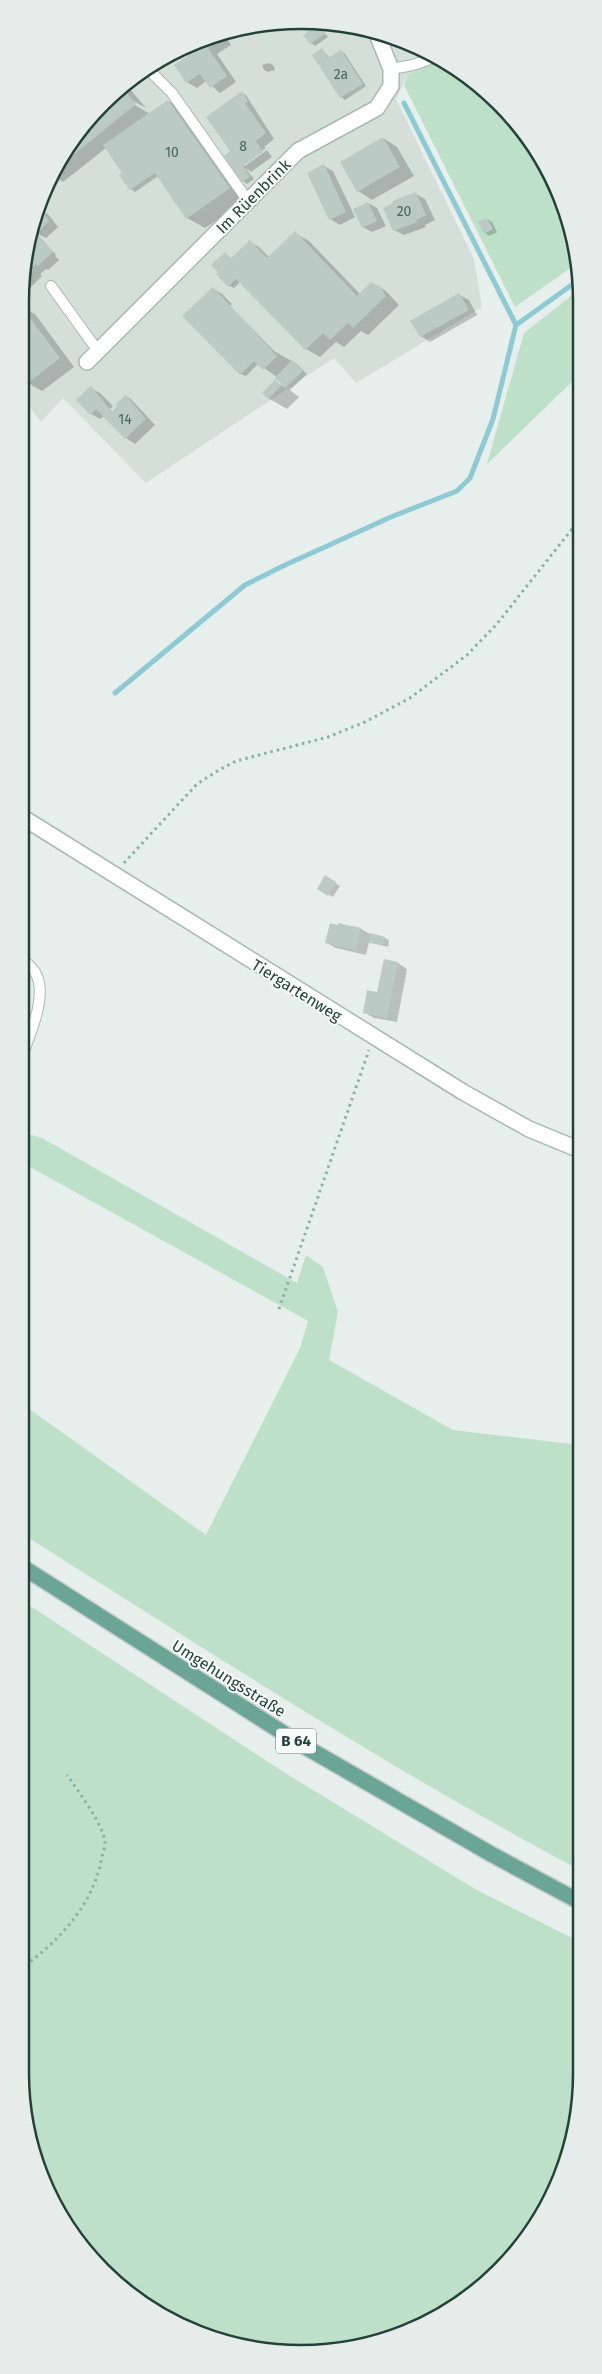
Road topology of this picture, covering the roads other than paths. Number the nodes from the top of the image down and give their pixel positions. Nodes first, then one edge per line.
1 (380, 40) edge
2 (426, 60) edge
3 (391, 69) junction
4 (152, 73) edge
5 (248, 201) junction
6 (51, 286) dead end
7 (98, 350) junction
8 (86, 362) dead end
9 (29, 821) edge
10 (29, 966) edge
11 (29, 1036) edge
12 (573, 1147) edge
13 (29, 1571) edge
14 (573, 1898) edge

1 - 3 street
2 - 3 lane
3 - 5 street, Im Rüenbrink
4 - 5 lane
5 - 7 street, Im Rüenbrink
6 - 7 lane
7 - 8 street, Im Rüenbrink
9 - 12 street, Tiergartenweg
10 - 11 lane
13 - 14 main road, Umgehungsstraße / B 64

